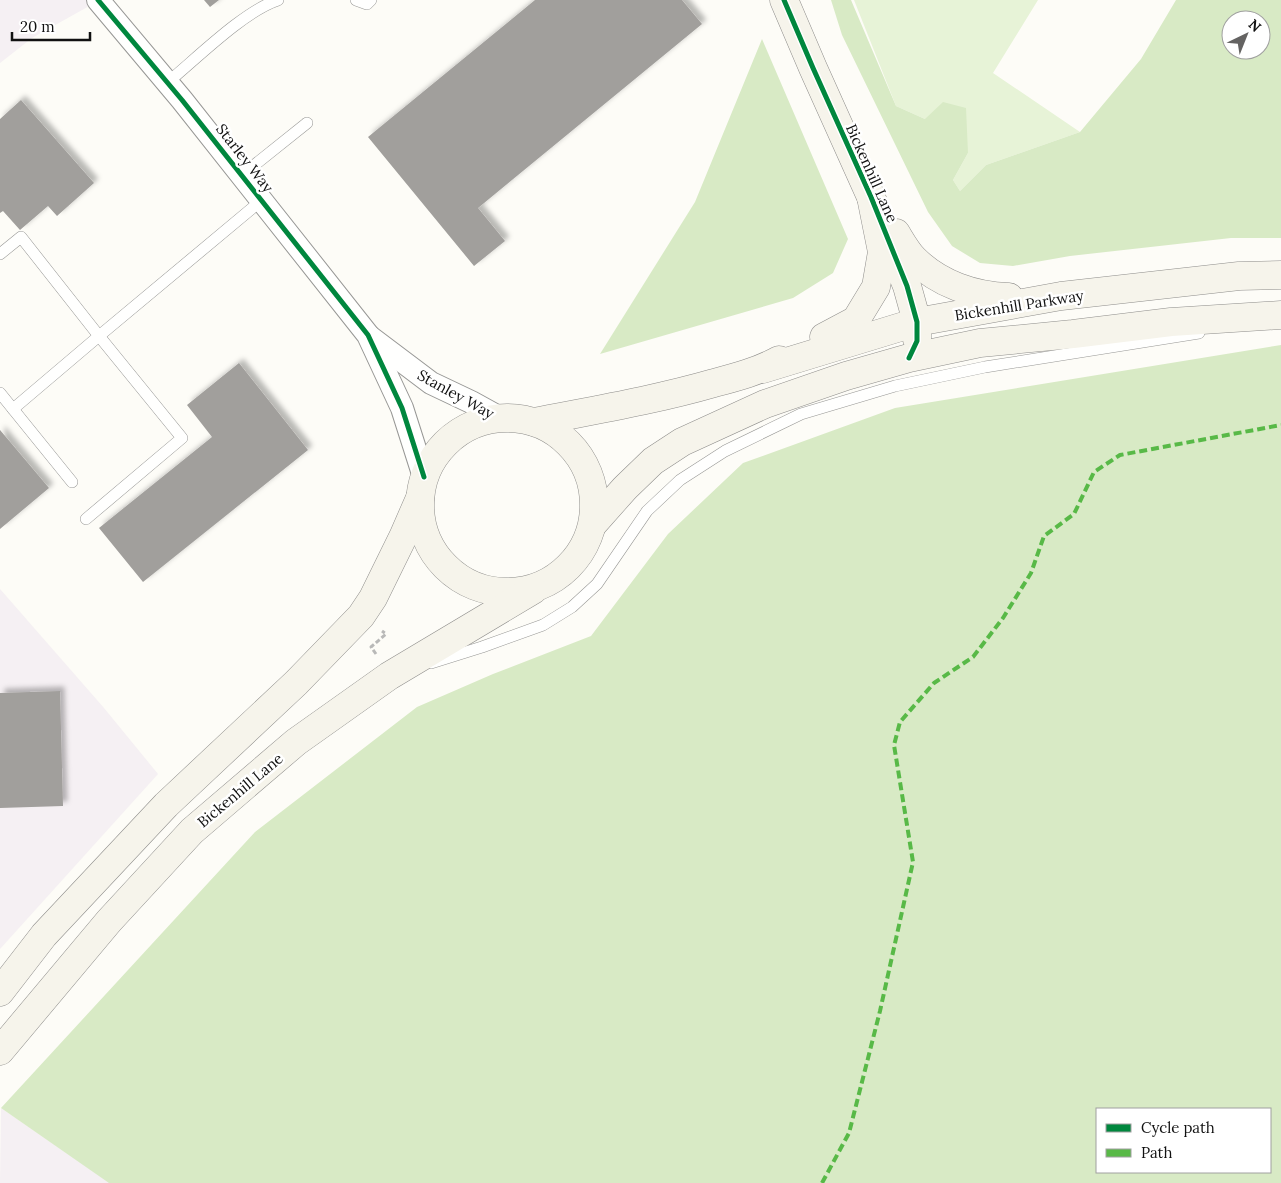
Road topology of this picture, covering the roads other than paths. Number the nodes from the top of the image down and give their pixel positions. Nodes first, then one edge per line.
1 (98, 0) edge
2 (278, 0) edge
3 (356, 0) edge
4 (371, 0) edge
5 (784, 0) edge
6 (168, 82) junction
7 (307, 123) dead end
8 (242, 176) junction
9 (871, 197) junction
10 (262, 200) junction
11 (0, 254) edge
12 (1281, 275) edge
13 (1062, 296) junction
14 (1281, 315) edge
15 (1281, 321) edge
16 (917, 322) junction
17 (368, 335) junction
18 (98, 336) junction
19 (909, 358) junction
20 (763, 369) junction
21 (895, 386) junction
22 (0, 393) edge
23 (13, 410) junction
24 (500, 418) junction
25 (534, 422) junction
26 (72, 482) dead end
27 (422, 488) junction
28 (86, 519) dead end
29 (593, 524) junction
30 (532, 590) junction
31 (389, 676) junction
32 (0, 992) edge
33 (0, 1051) edge

1 - 6 street, Starley Way
2 - 6 lane
3 - 4 lane
5 - 9 main road, Bickenhill Lane
6 - 8 street, Starley Way
7 - 8 lane
8 - 10 street, Starley Way
9 - 13 main road, Bickenhill Lane
9 - 16 main road, Bickenhill Lane
9 - 20 main road, Bickenhill Lane
10 - 17 street, Starley Way
10 - 18 lane
11 - 18 lane
12 - 13 main road, Bickenhill Parkway
13 - 16 main road, Bickenhill Parkway
14 - 19 main road, Bickenhill Parkway
15 - 21 lane
16 - 19 main road, Bickenhill Lane
16 - 20 main road, Bickenhill Parkway
17 - 24 street, Stanley Way
17 - 27 street
18 - 23 lane
18 - 28 lane
19 - 21 lane
19 - 29 main road
20 - 25 main road, Bickenhill Lane
21 - 31 lane
22 - 23 lane
23 - 26 lane
24 - 25 main road
24 - 27 main road
25 - 29 main road
27 - 30 main road
27 - 32 main road
29 - 30 main road
30 - 31 main road, Bickenhill Lane
31 - 33 main road, Bickenhill Lane

